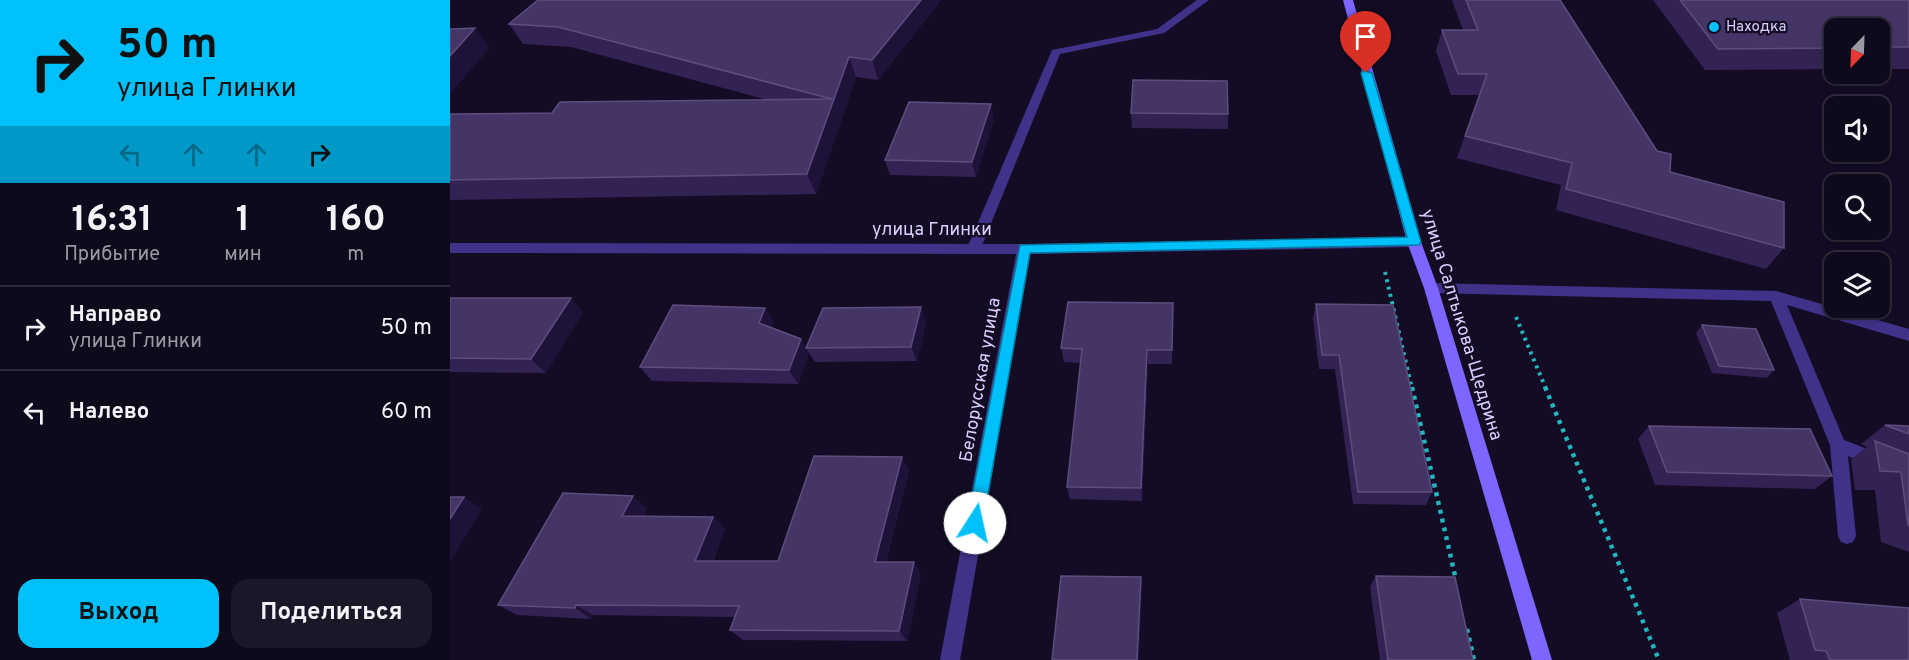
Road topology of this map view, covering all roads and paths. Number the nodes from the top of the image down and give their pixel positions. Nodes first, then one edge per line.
1 (1204, 0) edge
2 (1348, 0) edge
3 (1379, 242) junction
4 (1414, 242) junction
5 (450, 248) edge
6 (974, 248) junction
7 (1024, 249) junction
8 (1431, 288) junction
9 (1505, 290) junction
10 (1776, 296) junction
11 (1909, 334) edge
12 (1838, 445) junction
13 (1909, 473) edge
14 (1847, 536) dead end
15 (1458, 590) edge
16 (1466, 625) edge
17 (950, 660) edge
18 (1474, 660) edge
19 (1542, 660) edge
20 (1659, 660) edge

1 - 6 street
2 - 4 main road, улица Салтыкова-Щедрина
3 - 4 street, улица Глинки
3 - 7 street, улица Глинки
3 - 15 path
4 - 8 main road, улица Салтыкова-Щедрина
5 - 6 street, улица Глинки
6 - 7 street, улица Глинки
7 - 17 street, Белорусская улица
8 - 9 street
8 - 19 main road, улица Салтыкова-Щедрина
9 - 10 street
9 - 20 path
10 - 11 street
10 - 12 street
12 - 13 street
12 - 14 street
16 - 18 path

